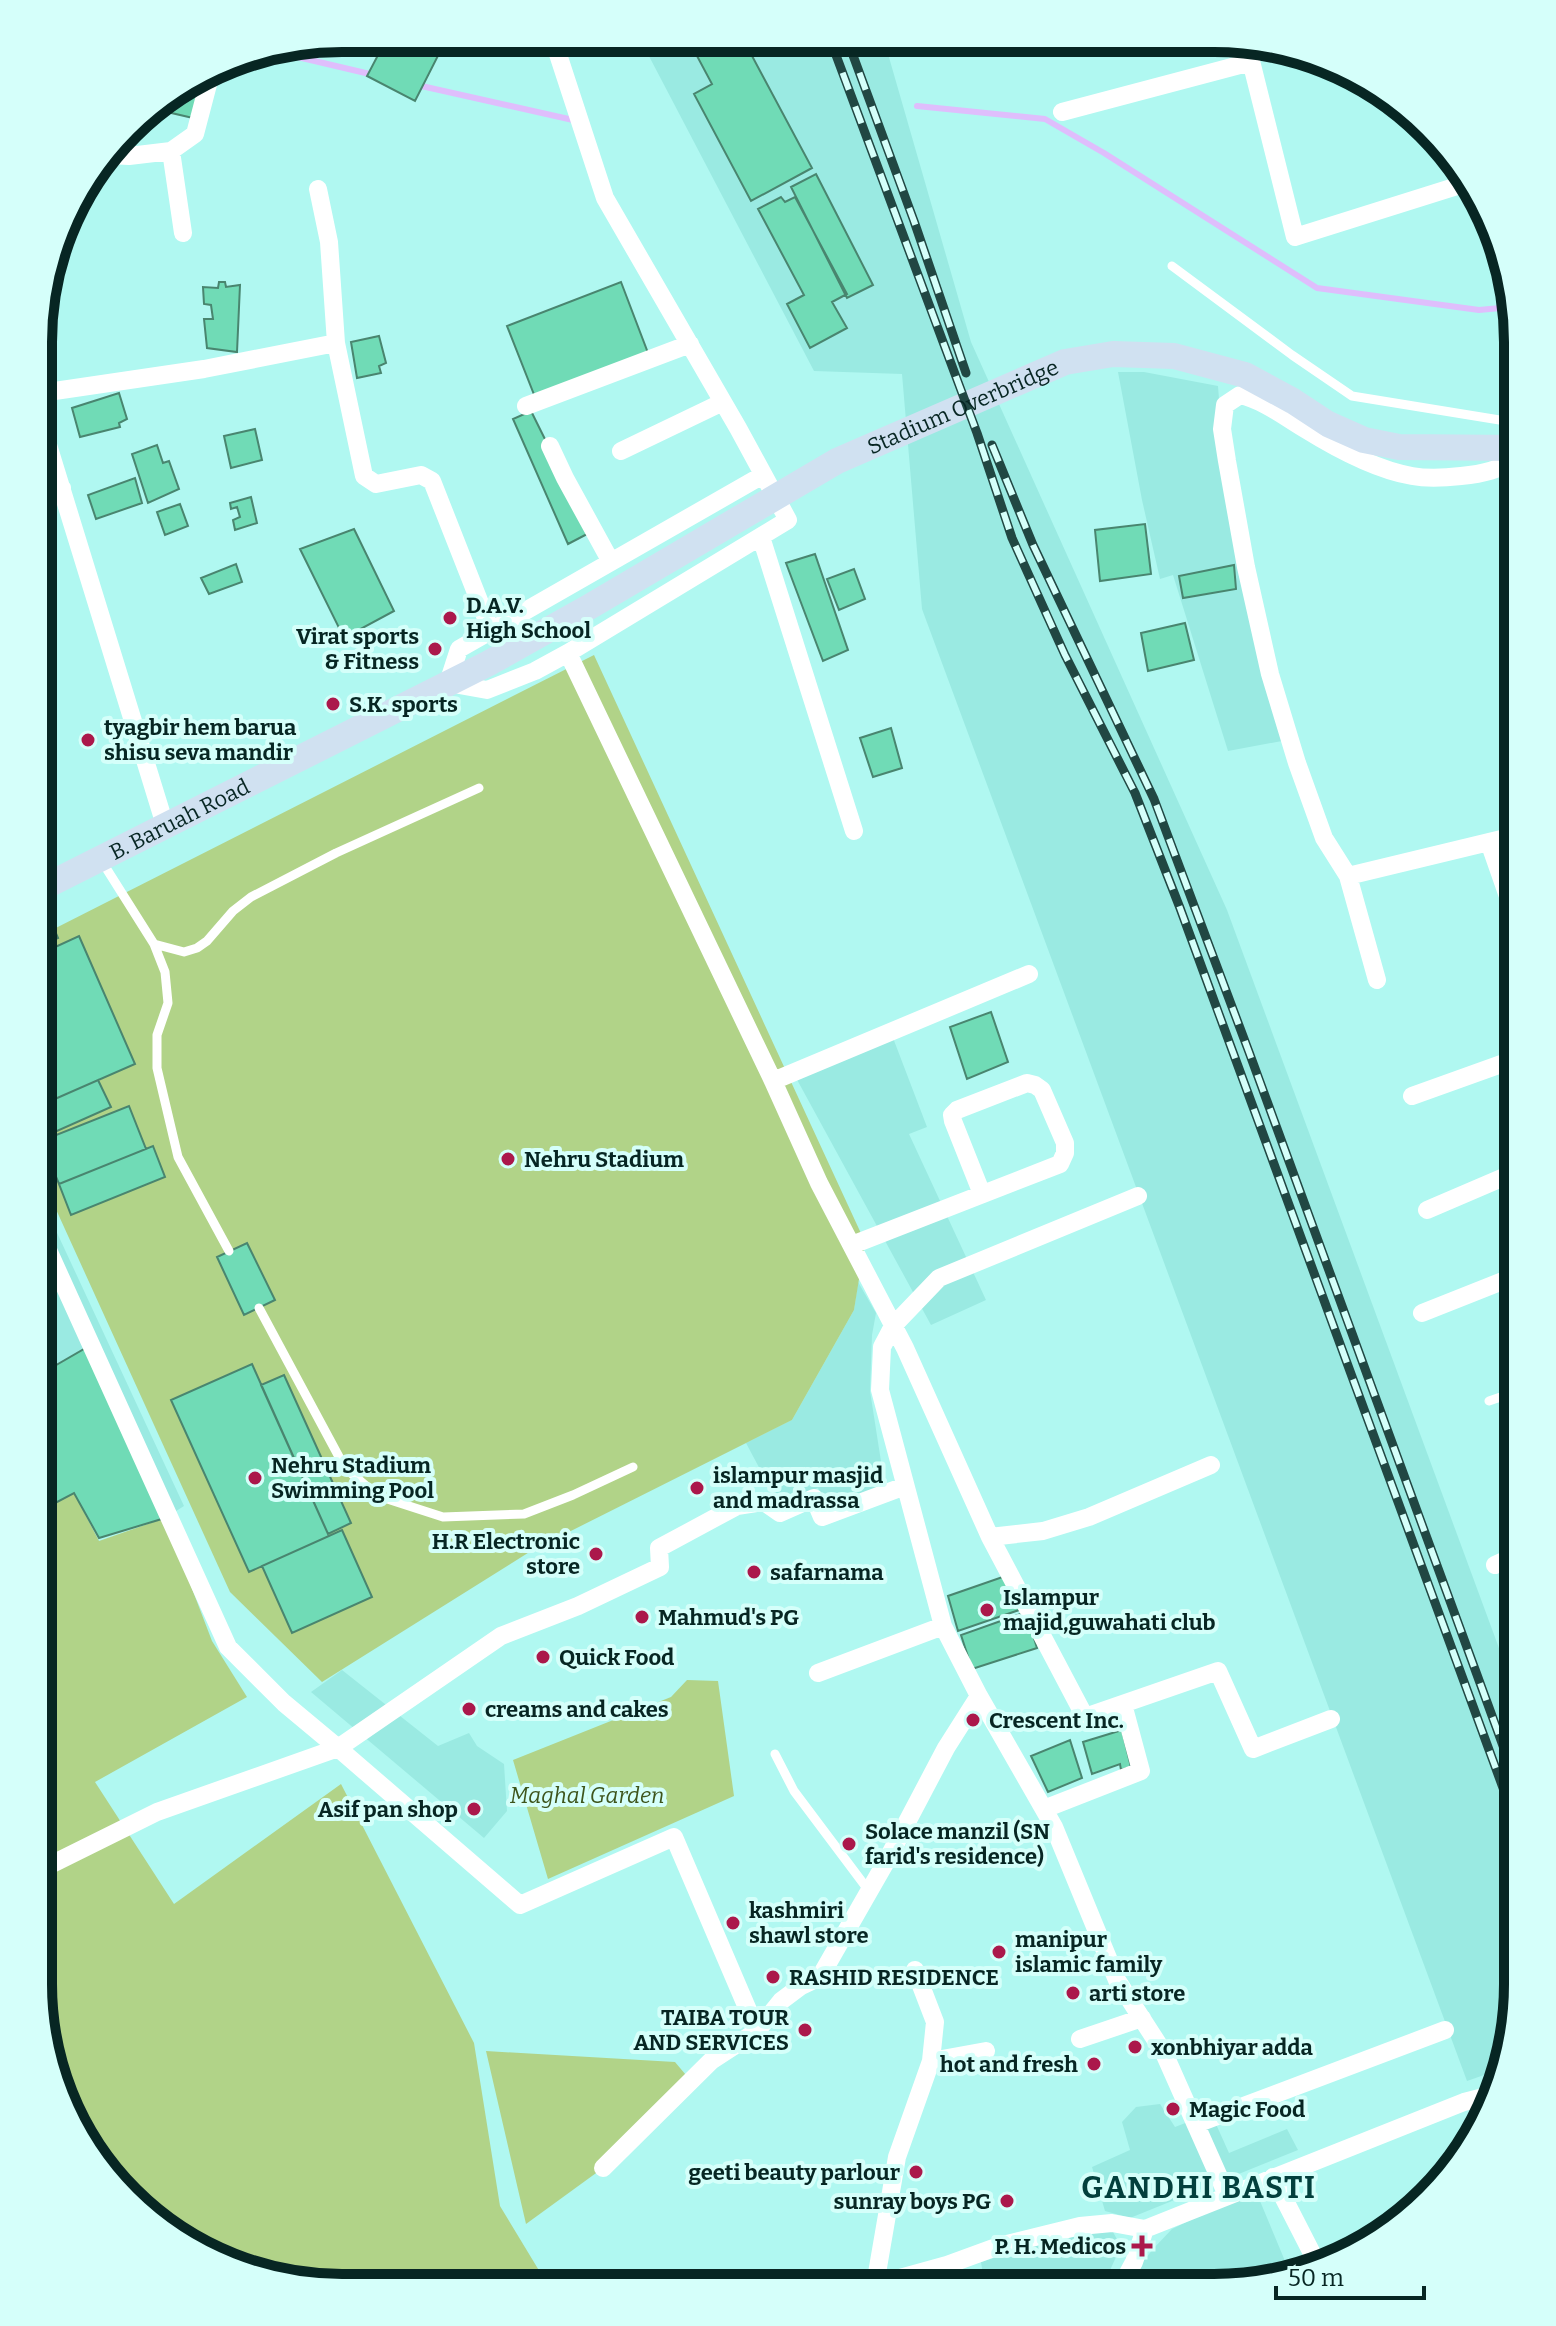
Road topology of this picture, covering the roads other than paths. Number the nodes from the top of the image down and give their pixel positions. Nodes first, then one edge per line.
1 (557, 52) edge
2 (1249, 54) edge
3 (1251, 62) junction
4 (208, 85) edge
5 (1062, 112) dead end
6 (171, 151) junction
7 (120, 156) edge
8 (1458, 186) edge
9 (318, 189) dead end
10 (183, 233) dead end
11 (1172, 266) dead end
12 (336, 343) junction
13 (690, 344) junction
14 (52, 391) edge
15 (723, 402) junction
16 (526, 406) dead end
17 (1504, 421) edge
18 (550, 446) dead end
19 (1504, 448) edge
20 (621, 451) dead end
21 (52, 457) edge
22 (1504, 466) edge
23 (763, 475) junction
24 (62, 488) junction
25 (52, 493) edge
26 (761, 537) junction
27 (611, 562) junction
28 (491, 631) junction
29 (568, 653) junction
30 (448, 683) junction
31 (479, 788) dead end
32 (165, 825) junction
33 (854, 831) dead end
34 (1504, 838) edge
35 (1489, 842) junction
36 (101, 860) junction
37 (1348, 876) junction
38 (52, 883) edge
39 (1504, 885) edge
40 (154, 944) junction
41 (1029, 974) dead end
42 (1377, 980) dead end
43 (1504, 1063) edge
44 (773, 1081) junction
45 (1412, 1096) dead end
46 (1504, 1177) edge
47 (982, 1194) junction
48 (1138, 1196) dead end
49 (1427, 1210) dead end
50 (852, 1245) junction
51 (229, 1251) dead end
52 (52, 1259) edge
53 (1504, 1281) edge
54 (259, 1308) dead end
55 (1422, 1313) dead end
56 (893, 1326) junction
57 (1504, 1396) edge
58 (1489, 1401) dead end
59 (1211, 1465) dead end
60 (633, 1467) dead end
61 (905, 1486) junction
62 (990, 1537) junction
63 (1504, 1561) edge
64 (1495, 1565) dead end
65 (943, 1626) junction
66 (818, 1673) dead end
67 (979, 1696) junction
68 (1123, 1704) junction
69 (1331, 1719) dead end
70 (338, 1748) junction
71 (775, 1754) dead end
72 (1044, 1809) junction
73 (52, 1864) edge
74 (869, 1891) junction
75 (915, 1970) dead end
76 (1142, 2018) junction
77 (1445, 2030) dead end
78 (757, 2031) junction
79 (1080, 2039) dead end
80 (986, 2051) dead end
81 (931, 2061) junction
82 (1479, 2101) edge
83 (1196, 2124) junction
84 (603, 2168) dead end
85 (1273, 2177) junction
86 (1227, 2195) junction
87 (1145, 2229) junction
88 (1314, 2256) edge
89 (877, 2274) edge
90 (915, 2274) edge
91 (1128, 2274) edge

1 - 13 street
2 - 3 street
3 - 5 street
3 - 8 street
4 - 6 street
6 - 7 street
6 - 10 street
9 - 12 street
11 - 17 lane
12 - 14 street
12 - 28 street
13 - 15 street
13 - 16 street
15 - 20 street
15 - 23 street
18 - 27 street
19 - 30 main road, Stadium Overbridge
21 - 24 street
22 - 37 street
23 - 26 street
23 - 27 street
24 - 25 street
24 - 32 street
26 - 29 street
26 - 33 street
27 - 28 street
28 - 30 street
29 - 30 street
29 - 44 street
30 - 32 main road, B. Baruah Road
31 - 40 lane
32 - 36 main road, B. Baruah Road
34 - 35 street
35 - 37 street
35 - 39 street
36 - 38 main road, B. Baruah Road
36 - 40 lane
37 - 42 street
40 - 51 lane
41 - 44 street
43 - 45 street
44 - 50 street
46 - 49 street
47 - 47 street
47 - 50 street
48 - 56 street
50 - 56 street
52 - 70 street
53 - 55 street
54 - 60 lane
56 - 61 street
56 - 62 street
57 - 58 lane
59 - 62 street
61 - 65 street
61 - 70 street
62 - 68 street
63 - 64 street
65 - 66 street
65 - 67 street
67 - 72 street
67 - 74 street
68 - 69 street
68 - 72 street
70 - 73 street
70 - 78 street
71 - 74 lane
72 - 76 street
74 - 78 street
75 - 81 street
76 - 79 street
76 - 83 street
77 - 83 street
78 - 84 street
80 - 81 street
81 - 89 street
82 - 85 street
83 - 86 street
85 - 86 street
85 - 88 street
86 - 87 street
87 - 90 street
87 - 91 street

